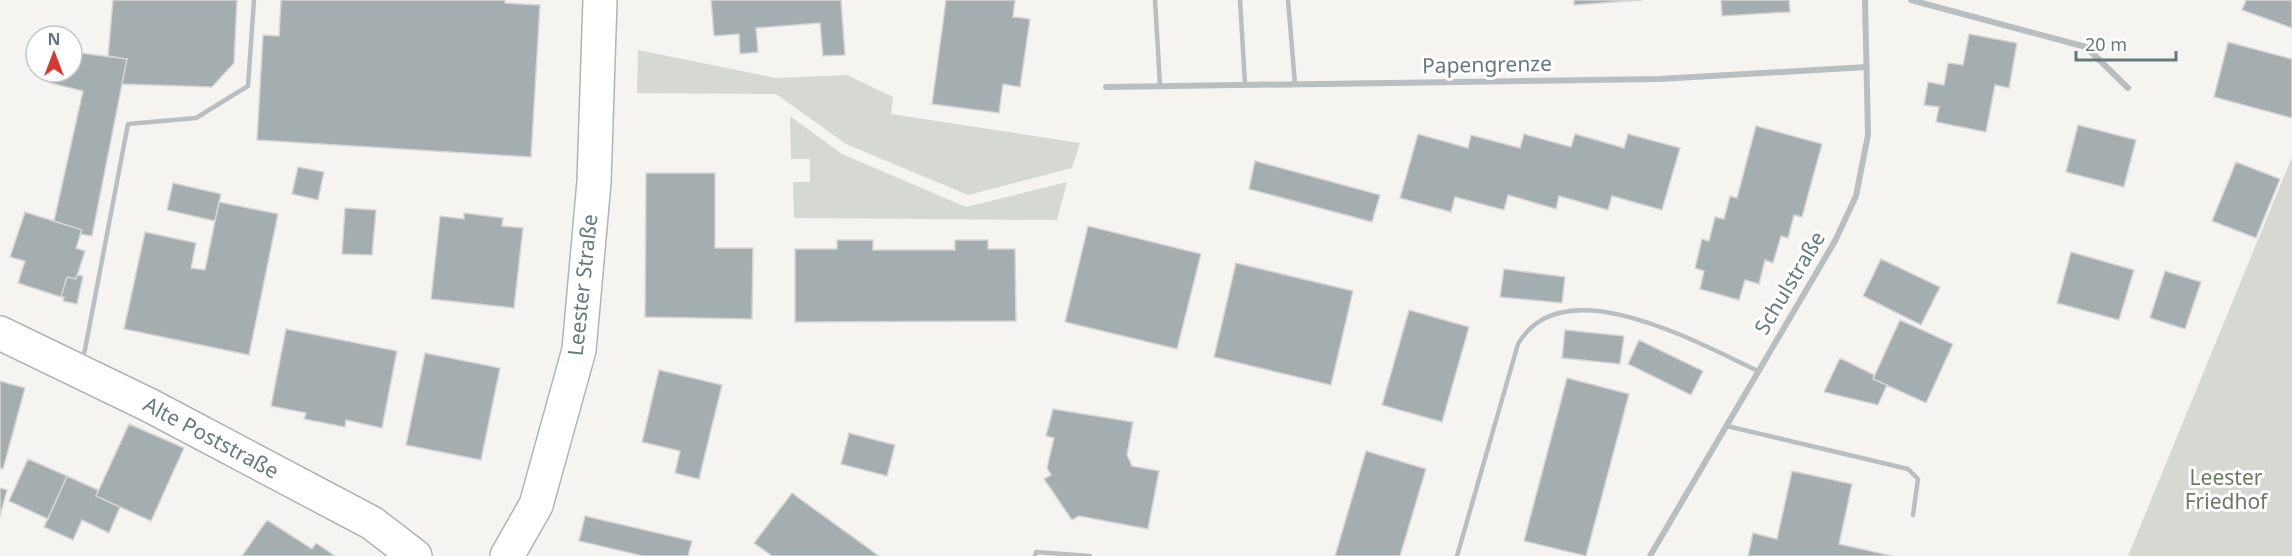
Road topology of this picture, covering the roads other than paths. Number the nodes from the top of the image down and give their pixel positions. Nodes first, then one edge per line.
1 (254, 0) edge
2 (600, 0) edge
3 (1155, 0) edge
4 (1240, 0) edge
5 (1288, 0) edge
6 (1865, 0) edge
7 (1911, 0) edge
8 (1867, 67) junction
9 (1245, 84) junction
10 (1295, 84) junction
11 (1160, 86) junction
12 (1106, 87) dead end
13 (2128, 88) dead end
14 (0, 333) edge
15 (80, 371) junction
16 (1758, 371) junction
17 (1727, 426) junction
18 (1913, 515) dead end
19 (415, 556) edge
20 (507, 556) edge
21 (1035, 556) edge
22 (1090, 556) edge
23 (1457, 556) edge
24 (1650, 556) edge

1 - 15 lane
2 - 20 street, Leester Straße
3 - 11 lane
4 - 9 lane
5 - 10 lane
6 - 8 street, Schulstraße
7 - 13 street
8 - 10 street, Papengrenze
8 - 16 street, Schulstraße
9 - 10 street, Papengrenze
9 - 11 street, Papengrenze
11 - 12 street, Papengrenze
14 - 15 street, Alte Poststraße
15 - 19 street, Alte Poststraße
16 - 17 street, Schulstraße
16 - 23 lane
17 - 18 lane
17 - 24 street, Schulstraße
21 - 22 lane

